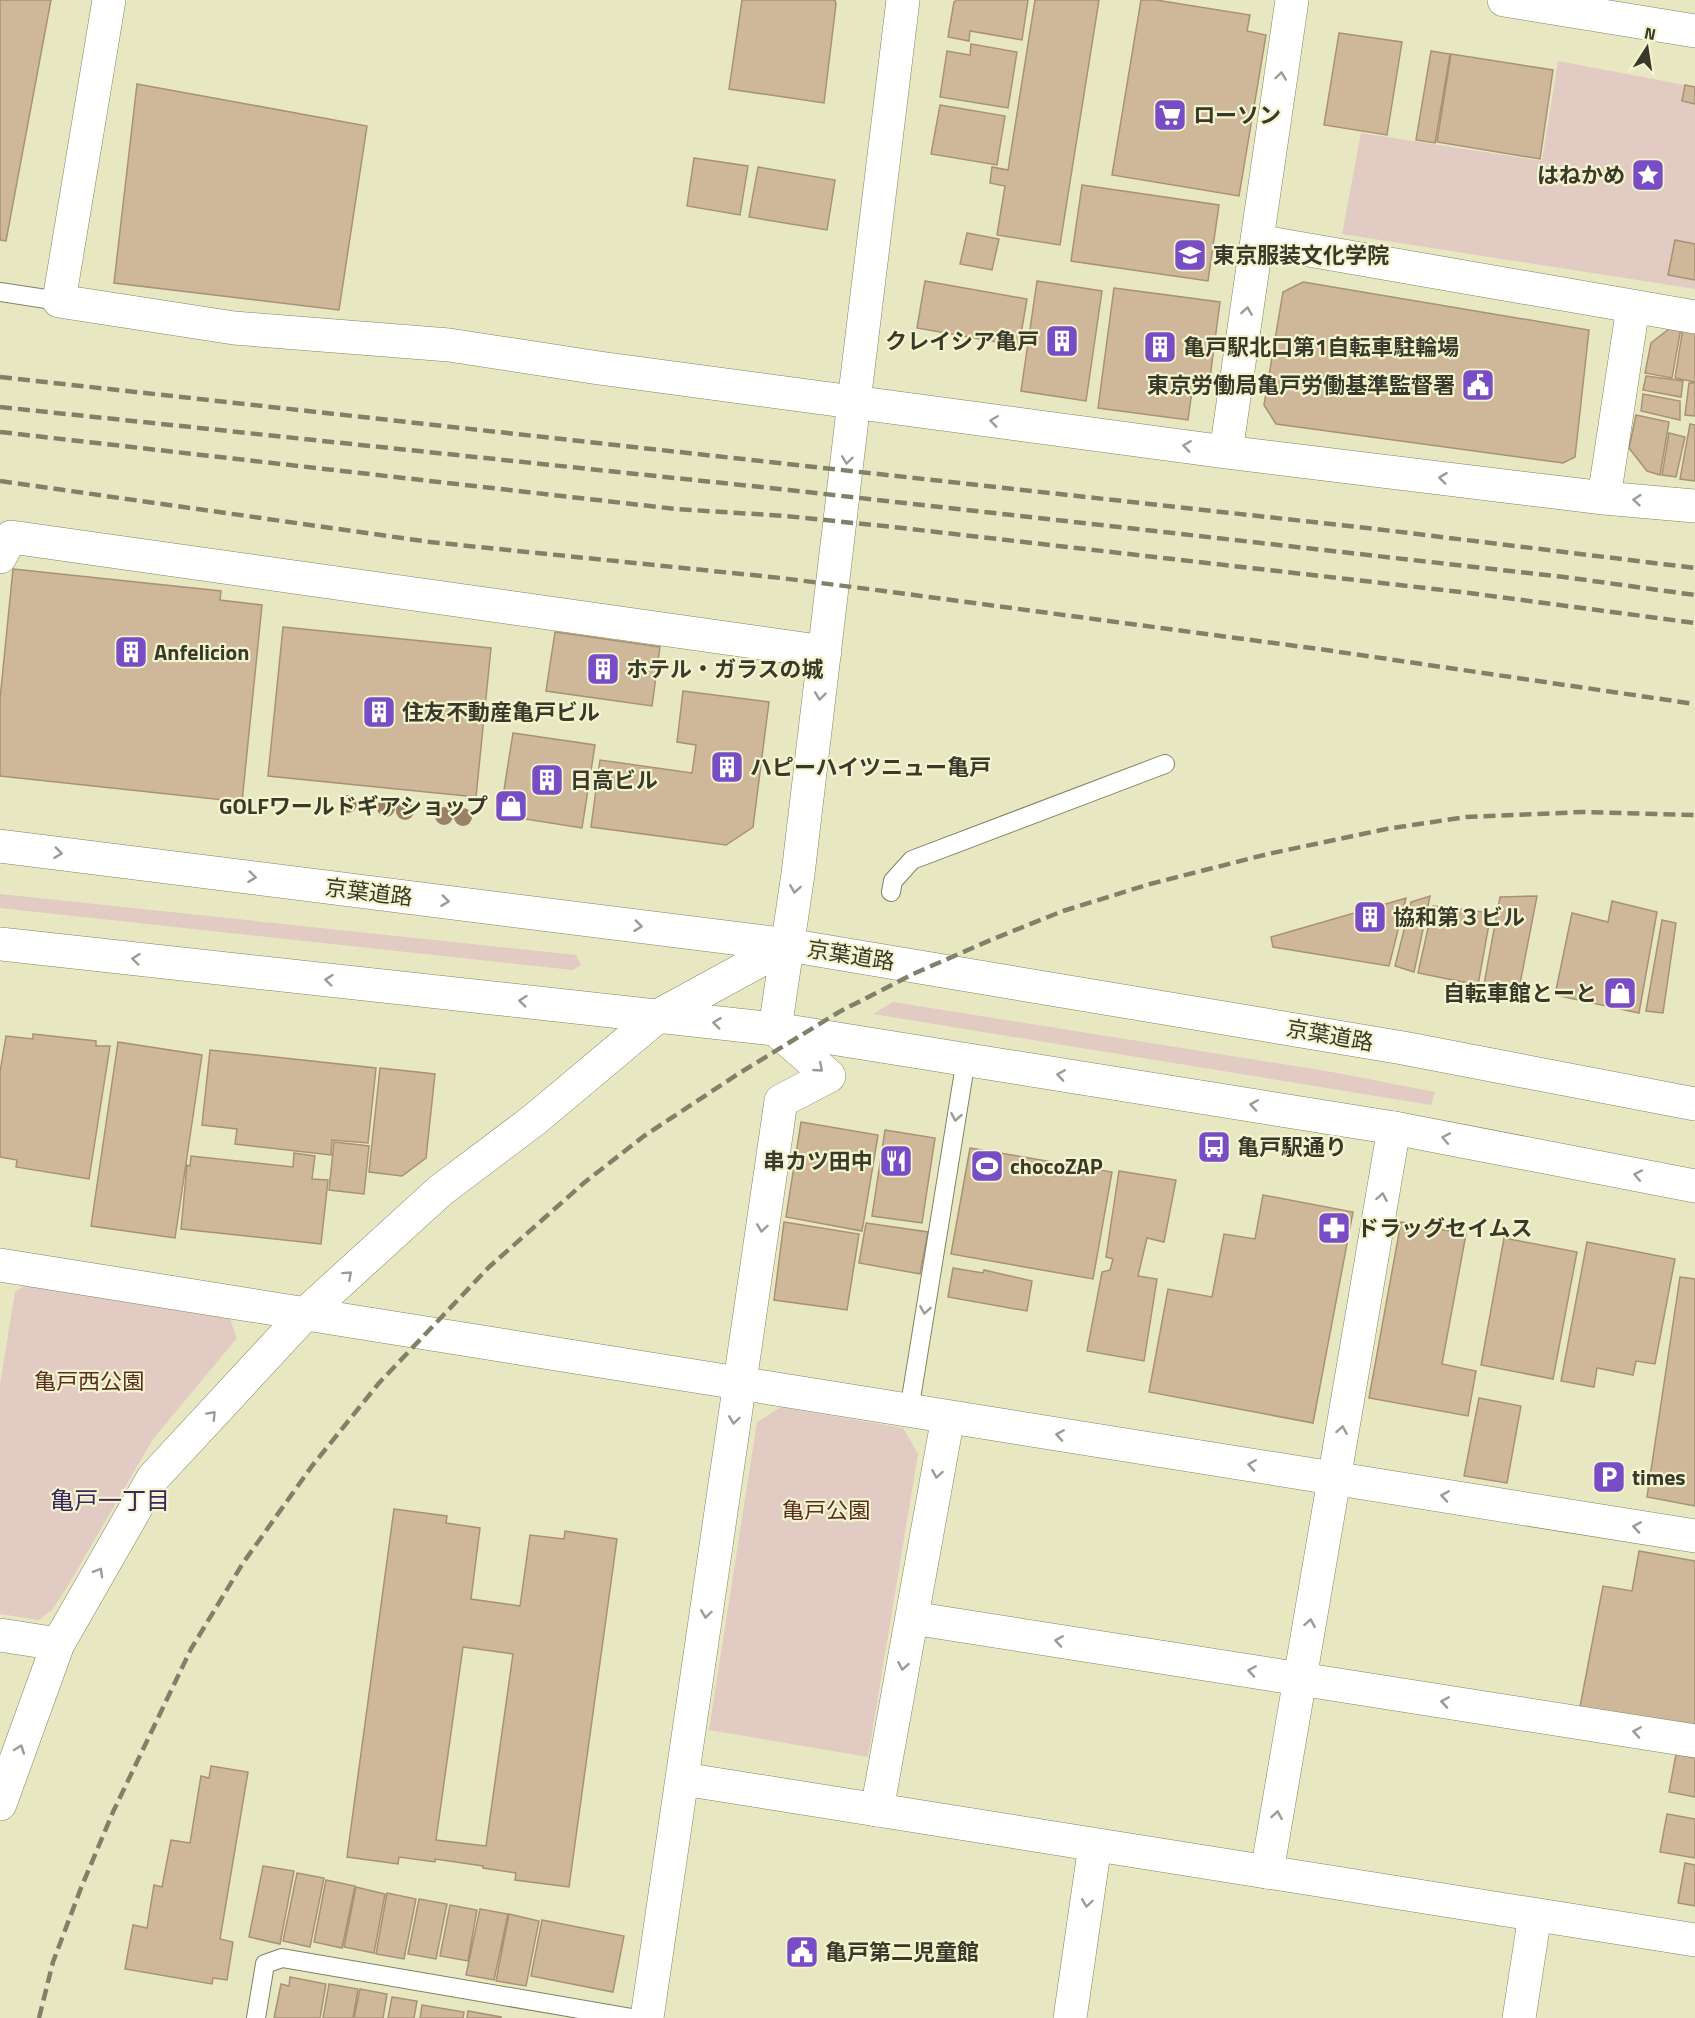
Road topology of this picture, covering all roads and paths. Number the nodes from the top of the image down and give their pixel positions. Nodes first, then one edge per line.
1 (109, 0) edge
2 (903, 0) edge
3 (1292, 0) edge
4 (1504, 0) edge
5 (1695, 31) edge
6 (1257, 241) junction
7 (0, 292) edge
8 (59, 301) junction
9 (1633, 307) junction
10 (1695, 317) edge
11 (854, 402) junction
12 (1226, 452) junction
13 (1604, 498) junction
14 (1695, 506) edge
15 (0, 557) edge
16 (825, 652) junction
17 (1166, 764) dead end
18 (0, 846) edge
19 (891, 892) dead end
20 (0, 944) edge
21 (788, 945) junction
22 (658, 1016) junction
23 (775, 1029) junction
24 (966, 1059) junction
25 (1695, 1104) edge
26 (1394, 1128) junction
27 (1695, 1186) edge
28 (1, 1270) edge
29 (305, 1314) junction
30 (739, 1383) junction
31 (909, 1410) junction
32 (948, 1417) junction
33 (1334, 1478) junction
34 (1695, 1536) edge
35 (912, 1618) junction
36 (0, 1635) edge
37 (58, 1644) junction
38 (1300, 1679) junction
39 (1695, 1741) edge
40 (683, 1779) junction
41 (0, 1804) edge
42 (877, 1810) junction
43 (1095, 1845) junction
44 (1267, 1872) junction
45 (1535, 1915) junction
46 (1695, 1940) edge
47 (256, 2018) edge
48 (632, 2018) edge
49 (647, 2018) edge
50 (1070, 2018) edge
51 (1519, 2018) edge

1 - 8 main road
2 - 11 main road
6 -> 3 main road
4 - 5 main road
6 - 9 main road
12 -> 6 main road
7 - 8 lane
8 - 11 main road
9 - 10 main road
9 - 13 main road
12 -> 11 main road
11 -> 16 main road
13 -> 12 main road
14 -> 13 main road
15 - 16 main road
16 -> 21 main road
17 - 19 lane
18 -> 21 main road, 京葉道路
22 -> 20 main road
21 - 22 main road
21 - 23 main road
21 - 25 main road, 京葉道路
23 -> 22 main road
29 -> 22 main road
23 - 24 main road
23 -> 30 main road
26 -> 24 main road
24 -> 31 lane
27 -> 26 main road
33 -> 26 main road
28 - 29 main road
29 - 30 main road
37 -> 29 main road
30 - 31 main road
30 -> 40 main road
31 - 32 main road
33 -> 32 main road
32 -> 35 main road
34 -> 33 main road
38 -> 33 main road
38 -> 35 main road
35 -> 42 main road
36 - 37 main road
41 -> 37 main road
39 -> 38 main road
44 -> 38 main road
40 - 42 main road
40 - 49 main road
42 - 43 main road
43 - 44 main road
43 -> 50 main road
44 - 45 main road
45 - 46 main road
45 - 51 main road
47 - 48 lane

